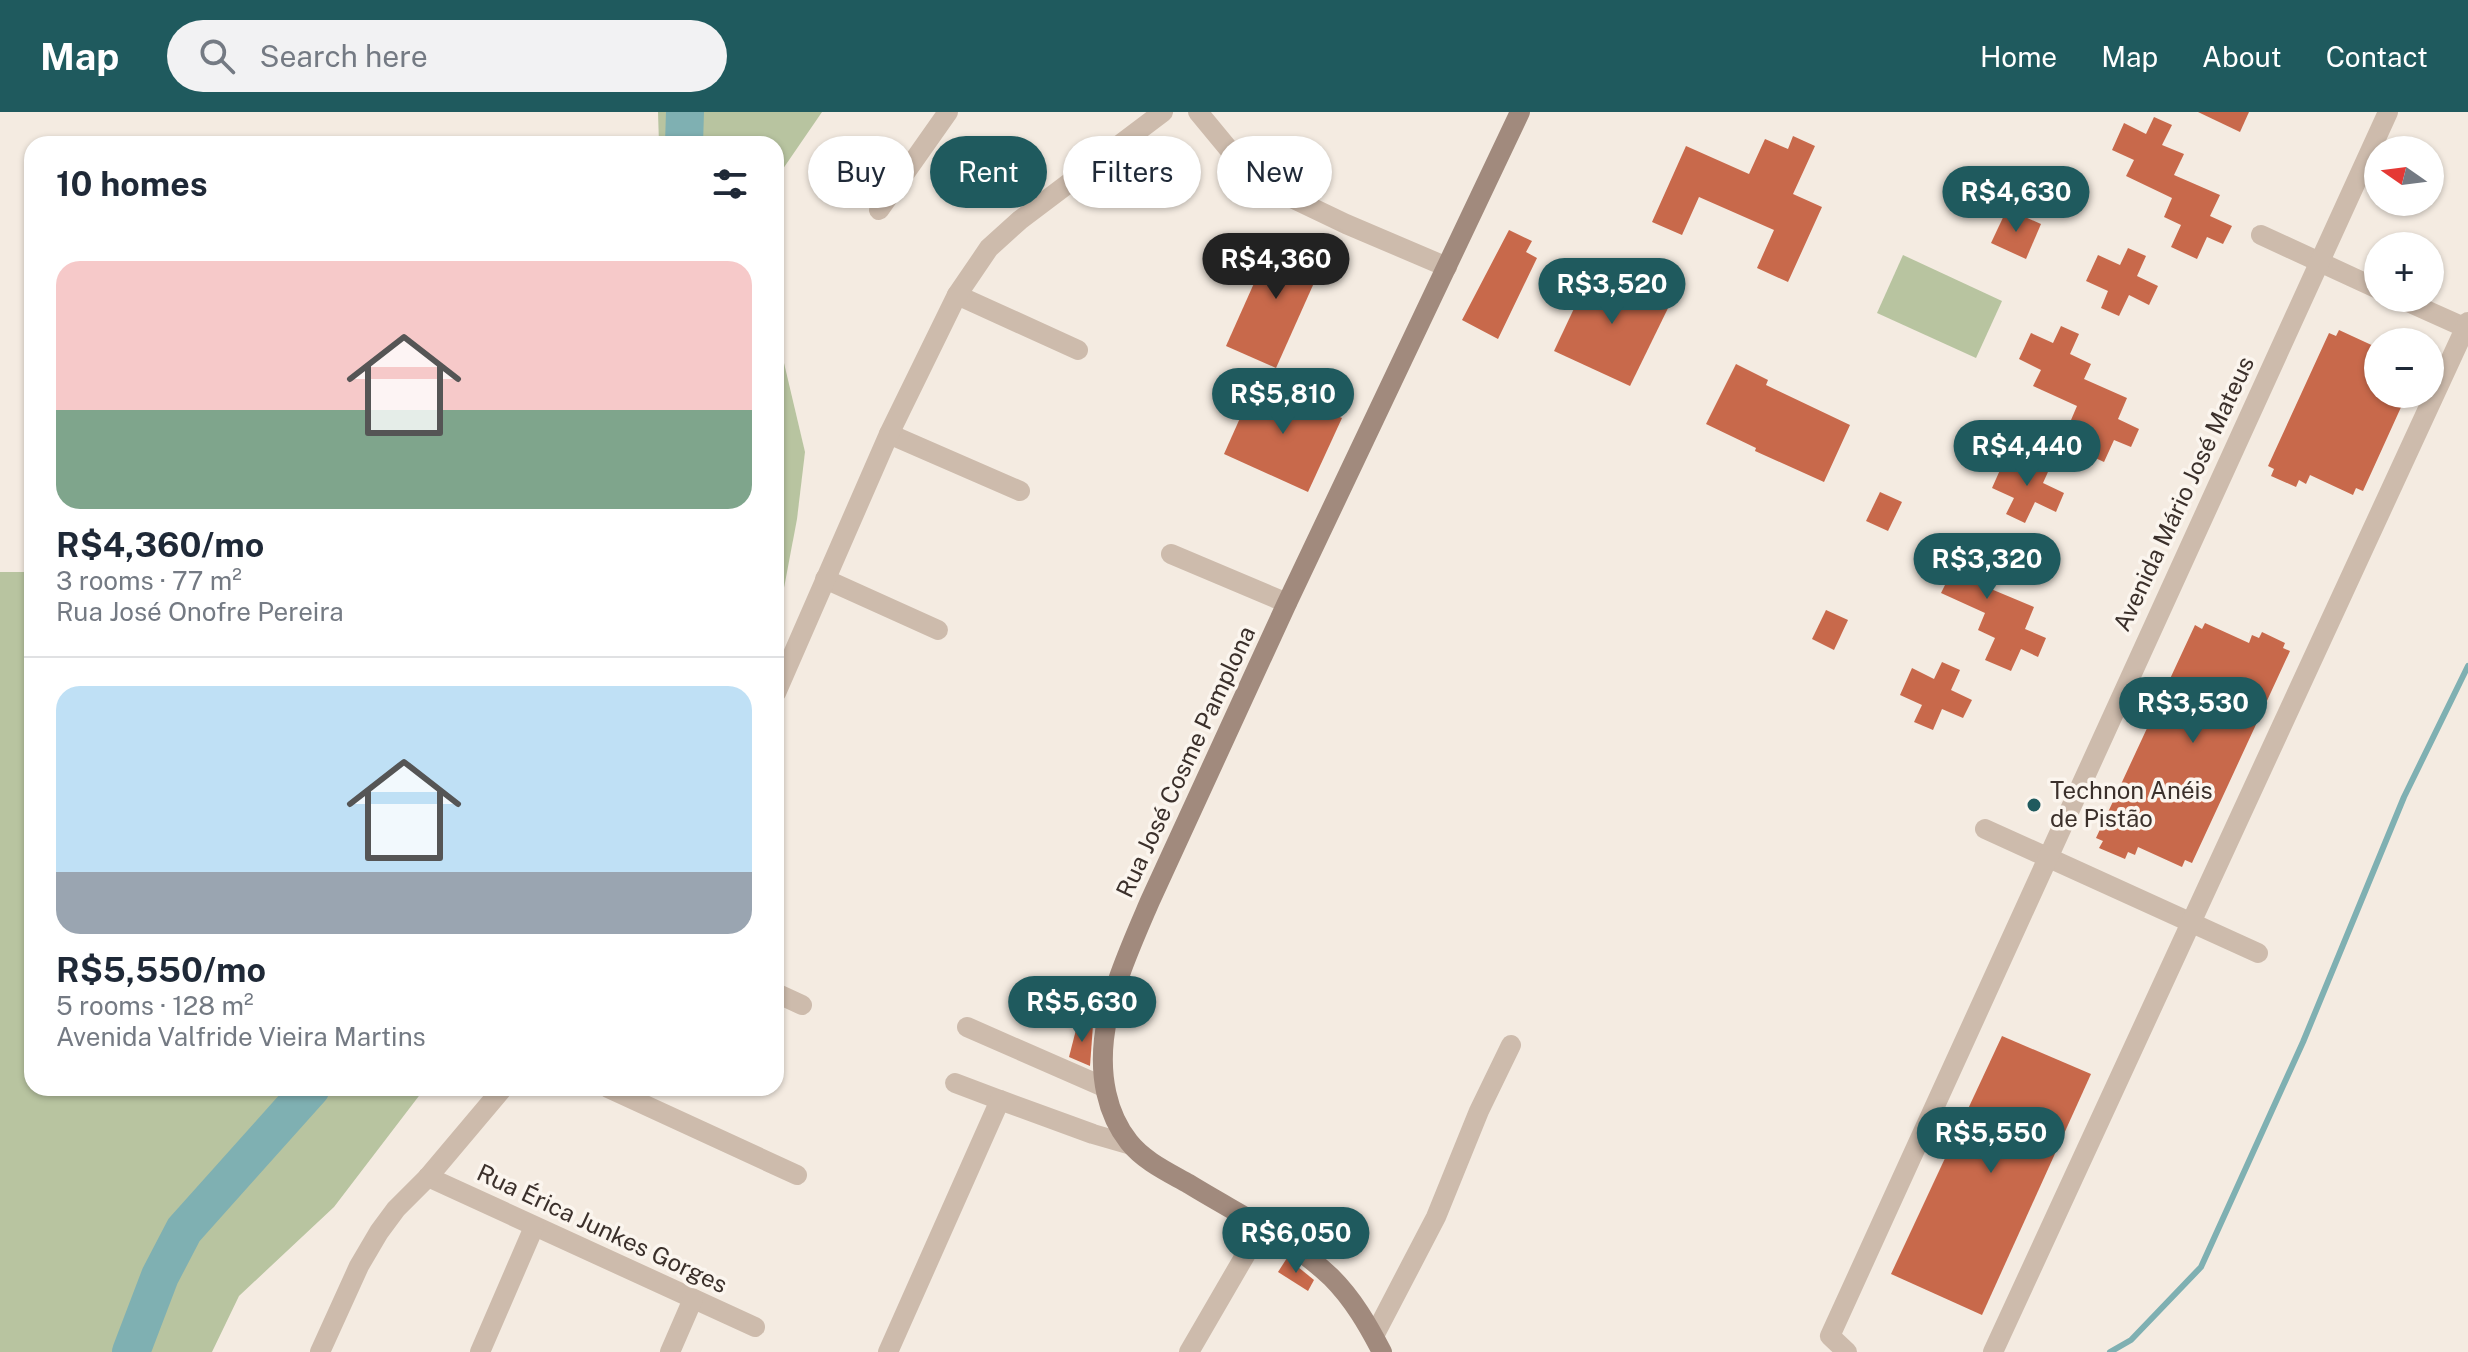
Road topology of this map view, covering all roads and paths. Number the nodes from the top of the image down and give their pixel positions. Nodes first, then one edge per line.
1 (948, 112) edge
2 (1163, 112) edge
3 (1198, 112) edge
4 (1520, 112) edge
5 (2388, 112) edge
6 (879, 210) dead end
7 (2261, 235) dead end
8 (2319, 262) junction
9 (1447, 267) junction
10 (2364, 283) edge
11 (957, 295) junction
12 (2433, 312) edge
13 (2467, 326) edge
14 (1078, 350) dead end
15 (889, 434) junction
16 (1020, 491) dead end
17 (1171, 554) dead end
18 (825, 579) junction
19 (1287, 603) junction
20 (938, 630) dead end
21 (784, 674) edge
22 (1985, 829) dead end
23 (2048, 857) junction
24 (2191, 922) junction
25 (2258, 953) dead end
26 (784, 997) edge
27 (802, 1005) dead end
28 (967, 1027) dead end
29 (1511, 1045) dead end
30 (955, 1083) dead end
31 (1104, 1087) junction
32 (496, 1096) edge
33 (625, 1096) edge
34 (1000, 1100) junction
35 (1131, 1145) junction
36 (797, 1175) dead end
37 (428, 1177) junction
38 (534, 1227) junction
39 (1261, 1228) junction
40 (693, 1299) junction
41 (755, 1327) dead end
42 (1378, 1344) edge
43 (320, 1352) edge
44 (480, 1352) edge
45 (670, 1352) edge
46 (888, 1352) edge
47 (1189, 1352) edge
48 (1847, 1352) edge
49 (1993, 1352) edge

1 - 6 street
2 - 11 street
3 - 9 street
4 - 9 main road, Rua José Cosme Pamplona
5 - 8 street, Avenida Mário José Mateus
7 - 8 street
8 - 10 street
8 - 23 street, Avenida Mário José Mateus
9 - 19 main road, Rua José Cosme Pamplona
11 - 14 street
11 - 15 street
12 - 13 street
13 - 24 street
15 - 16 street
15 - 18 street
17 - 19 street
18 - 20 street
18 - 21 street
19 - 31 main road, Rua José Cosme Pamplona
22 - 23 street
23 - 24 street
23 - 48 street, Avenida Mário José Mateus
24 - 25 street
24 - 49 street
26 - 27 street
28 - 31 street
29 - 42 street
30 - 34 street
31 - 35 main road, Rua José Cosme Pamplona
32 - 37 street
33 - 36 street
34 - 35 street
34 - 46 street
35 - 39 main road, Rua José Cosme Pamplona
37 - 38 street, Rua Érica Junkes Gorges
37 - 43 street
38 - 40 street, Rua Érica Junkes Gorges
38 - 44 street
39 - 42 main road, Rua José Cosme Pamplona
39 - 47 street
40 - 41 street, Rua Érica Junkes Gorges
40 - 45 street

